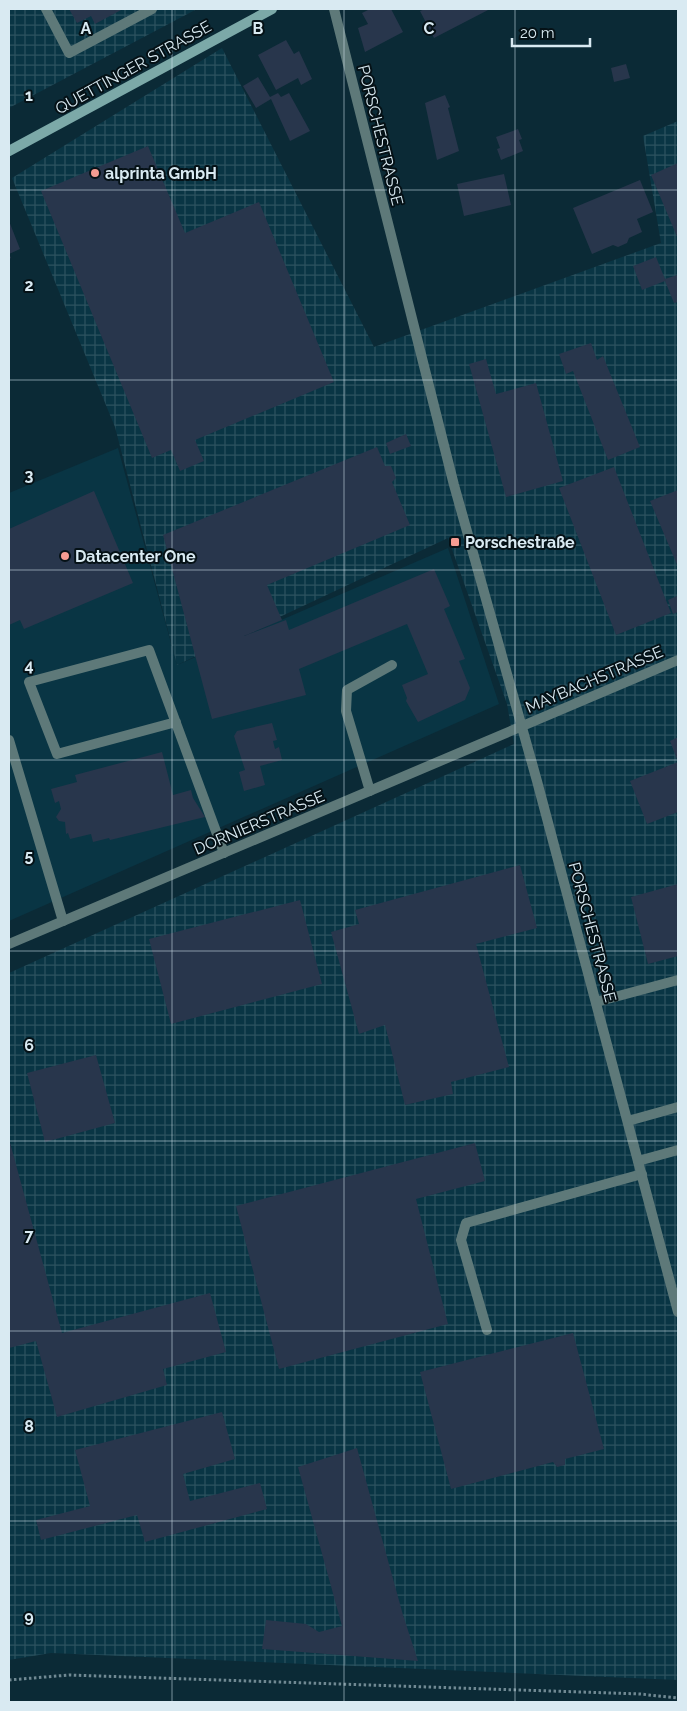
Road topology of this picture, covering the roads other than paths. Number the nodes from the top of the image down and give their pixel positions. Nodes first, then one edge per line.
1 (46, 9) edge
2 (152, 9) edge
3 (272, 9) edge
4 (334, 9) edge
5 (9, 151) edge
6 (678, 660) edge
7 (392, 665) dead end
8 (176, 722) junction
9 (522, 727) junction
10 (9, 740) edge
11 (370, 791) junction
12 (224, 853) junction
13 (63, 921) junction
14 (9, 944) edge
15 (678, 980) edge
16 (596, 1002) junction
17 (678, 1107) edge
18 (628, 1121) junction
19 (678, 1150) edge
20 (638, 1160) junction
21 (642, 1174) junction
22 (678, 1312) edge
23 (488, 1330) dead end

1 - 2 street
3 - 5 street, QUETTINGER STRASSE
4 - 9 street, PORSCHESTRASSE
6 - 9 street, MAYBACHSTRASSE
7 - 11 street
8 - 8 street
8 - 12 street
9 - 11 street, DORNIERSTRASSE
9 - 16 street, PORSCHESTRASSE
10 - 13 street
11 - 12 street, DORNIERSTRASSE
12 - 13 street, DORNIERSTRASSE
13 - 14 street, DORNIERSTRASSE
15 - 16 street
16 - 18 street, PORSCHESTRASSE
17 - 18 street
18 - 20 street, PORSCHESTRASSE
19 - 20 street
20 - 21 street, PORSCHESTRASSE
21 - 22 street, PORSCHESTRASSE
21 - 23 street

